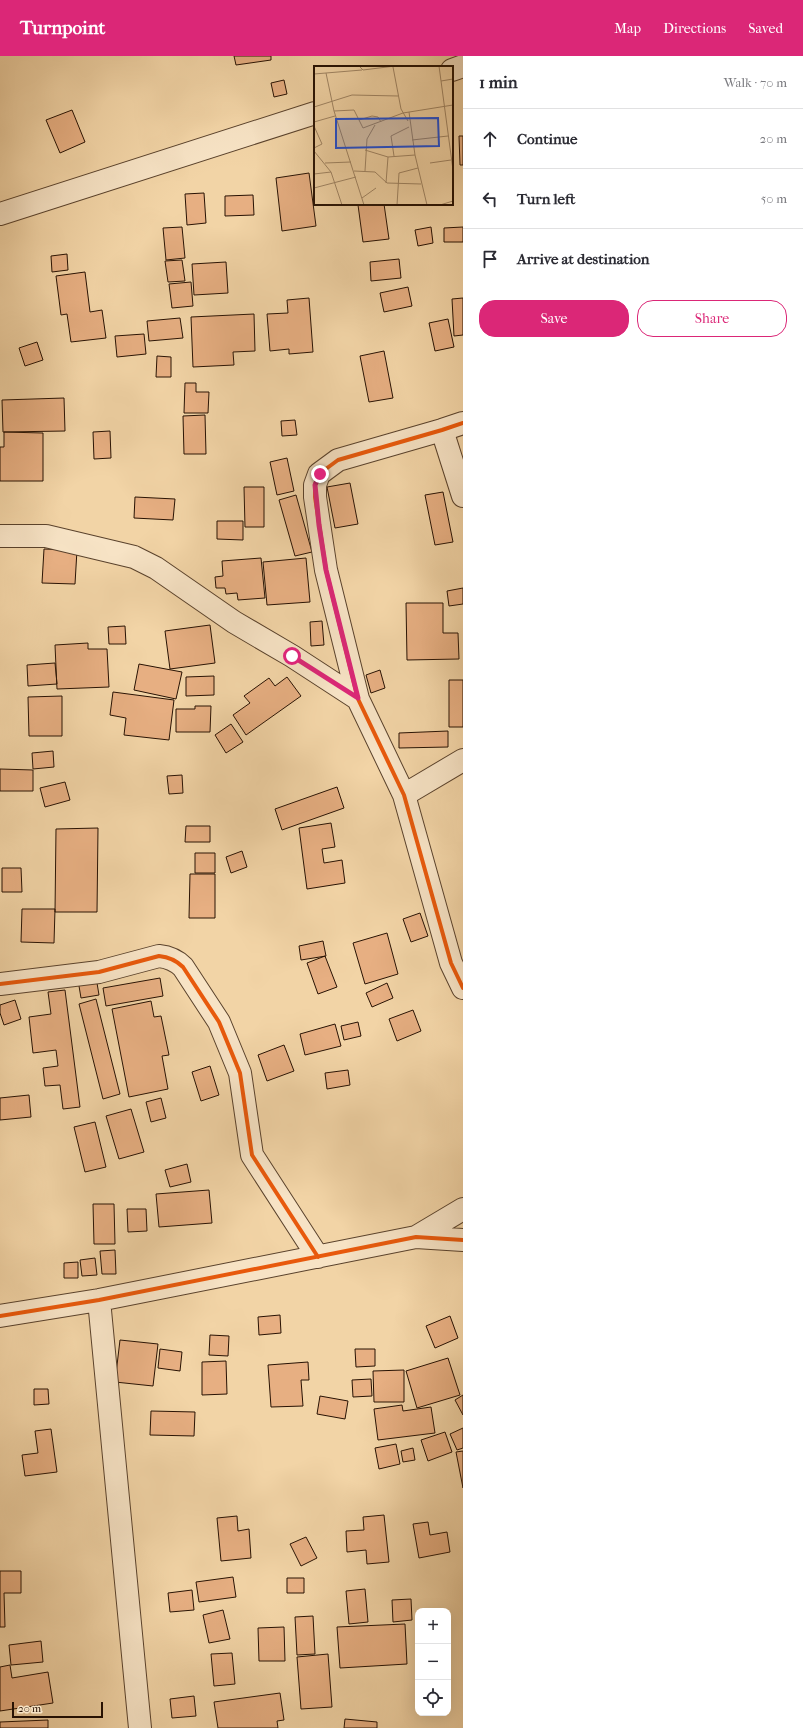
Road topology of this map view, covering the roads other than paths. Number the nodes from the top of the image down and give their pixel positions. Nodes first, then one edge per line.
1 (463, 66) edge
2 (453, 70) edge
3 (314, 113) edge
4 (0, 214) edge
5 (463, 423) edge
6 (442, 430) junction
7 (463, 496) edge
8 (0, 536) edge
9 (358, 698) junction
10 (463, 760) edge
11 (404, 795) junction
12 (0, 984) edge
13 (463, 988) edge
14 (463, 1208) edge
15 (416, 1237) junction
16 (463, 1240) edge
17 (318, 1257) junction
18 (99, 1300) junction
19 (0, 1316) edge
20 (140, 1728) edge

1 - 2 street
3 - 4 street
5 - 6 street
6 - 7 street
6 - 9 street
8 - 9 street
9 - 11 street
10 - 11 street
11 - 13 street
12 - 17 street
14 - 15 street
15 - 16 street
15 - 17 street
17 - 18 street
18 - 19 street
18 - 20 street

